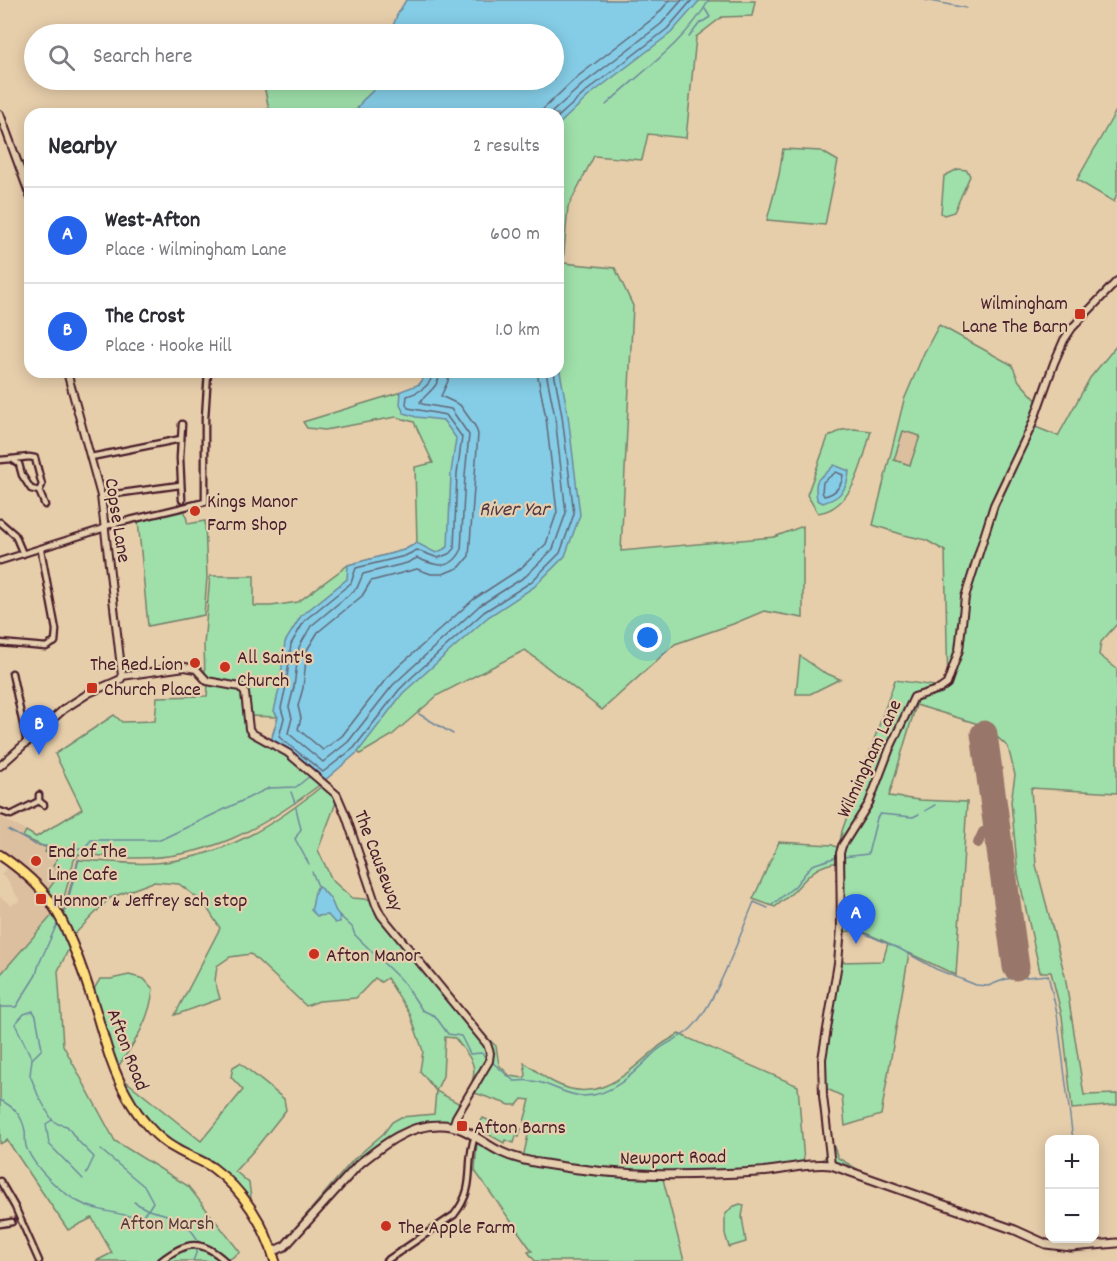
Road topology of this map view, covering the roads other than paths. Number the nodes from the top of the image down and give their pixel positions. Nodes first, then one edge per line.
1 (0, 114) edge
2 (24, 180) edge
3 (1117, 281) edge
4 (69, 378) edge
5 (208, 378) edge
6 (182, 424) dead end
7 (181, 439) junction
8 (91, 457) junction
9 (12, 459) junction
10 (0, 460) edge
11 (180, 485) junction
12 (39, 491) junction
13 (100, 496) junction
14 (182, 500) dead end
15 (45, 505) dead end
16 (0, 522) edge
17 (105, 527) junction
18 (41, 549) junction
19 (23, 554) junction
20 (0, 561) edge
21 (0, 642) edge
22 (12, 673) dead end
23 (122, 676) junction
24 (27, 743) junction
25 (0, 766) edge
26 (41, 800) dead end
27 (0, 811) edge
28 (0, 855) edge
29 (453, 1126) junction
30 (475, 1136) junction
31 (831, 1165) junction
32 (0, 1181) edge
33 (12, 1222) dead end
34 (0, 1224) edge
35 (1117, 1243) edge
36 (273, 1252) junction
37 (39, 1261) edge
38 (161, 1261) edge
39 (225, 1261) edge
40 (275, 1261) edge
41 (386, 1261) edge

1 - 2 street
3 - 31 street, Wilmingham Lane
4 - 8 street, Copse Lane
5 - 17 street
6 - 7 street
7 - 8 street
7 - 11 street
8 - 13 street, Copse Lane
9 - 10 street
9 - 12 street
9 - 12 street
11 - 13 street
11 - 14 street
12 - 15 street
13 - 17 street, Copse Lane
16 - 19 street
17 - 18 street
17 - 23 street, Copse Lane
18 - 19 street
18 - 21 street
19 - 20 street
22 - 24 street
23 - 24 street
23 - 29 street, The Causeway
24 - 25 street
26 - 27 street
28 - 36 main road, Afton Road
29 - 30 main road, Newport Road
29 - 36 main road, Newport Road
30 - 31 main road, Newport Road
30 - 41 street
31 - 35 main road, Newport Road
32 - 37 street
33 - 34 street
36 - 40 main road, Afton Road
38 - 39 street

